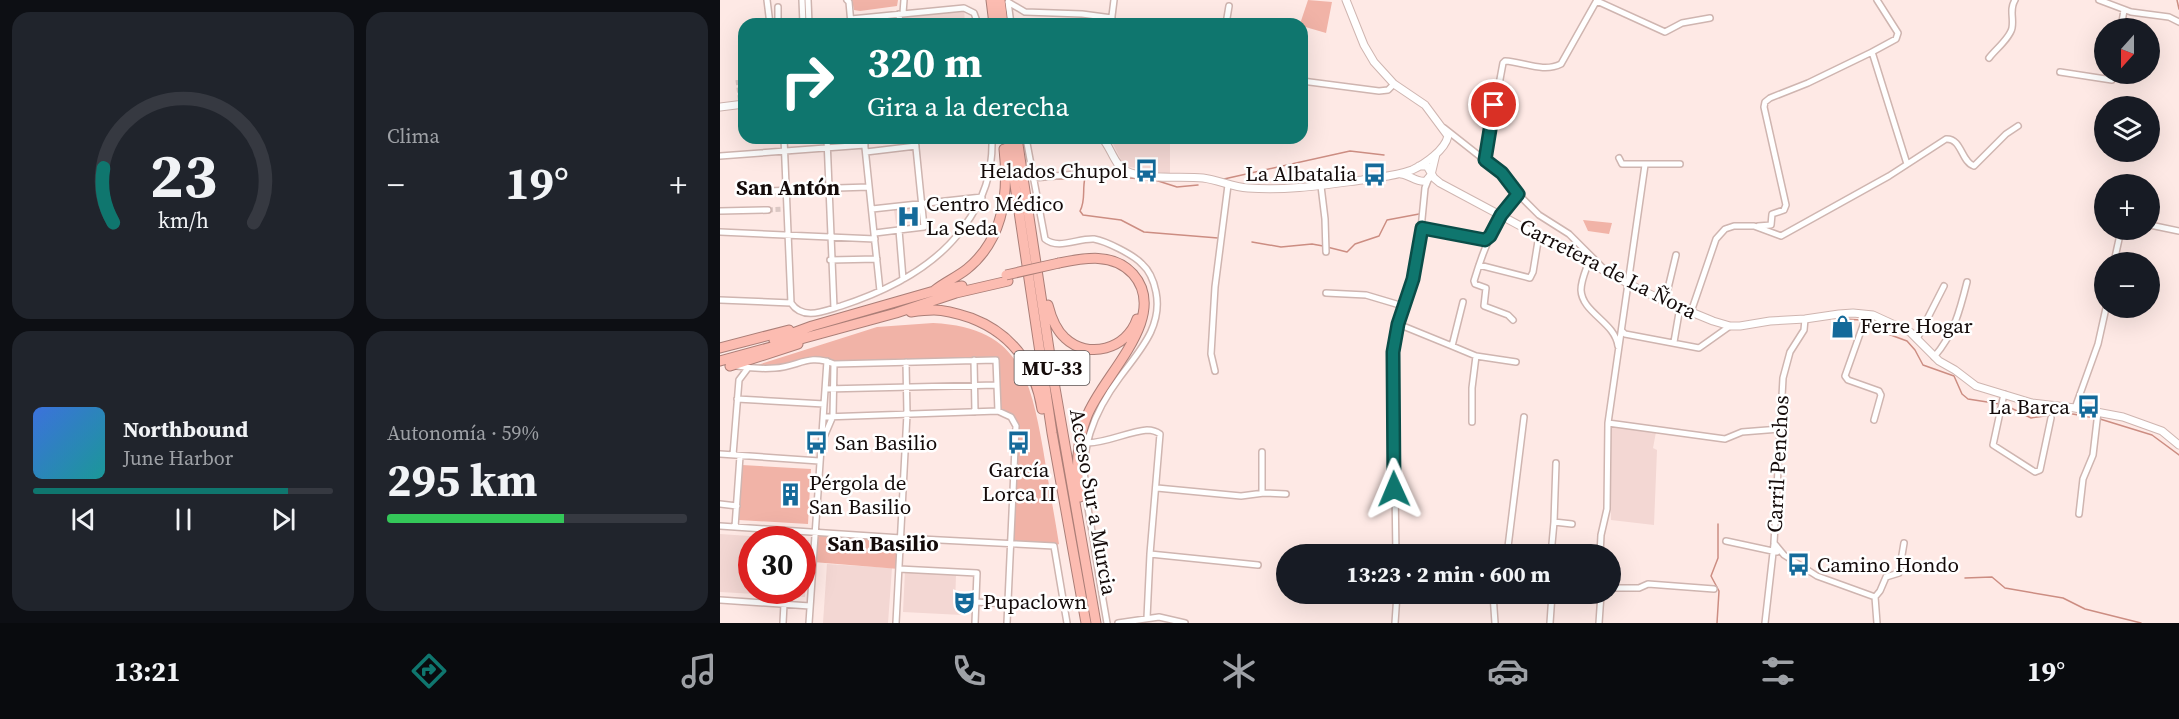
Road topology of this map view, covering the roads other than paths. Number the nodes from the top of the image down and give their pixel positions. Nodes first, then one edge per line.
1 (767, 0) edge
2 (802, 0) edge
3 (808, 0) edge
4 (847, 0) edge
5 (904, 0) edge
6 (991, 0) edge
7 (1114, 0) edge
8 (1346, 0) edge
9 (1597, 0) edge
10 (1877, 0) edge
11 (2015, 0) edge
12 (2099, 0) edge
13 (1005, 1) edge
14 (1229, 6) dead end
15 (778, 7) dead end
16 (2124, 10) junction
17 (901, 14) junction
18 (769, 18) edge
19 (778, 18) edge
20 (803, 18) edge
21 (809, 18) edge
22 (851, 18) edge
23 (876, 18) edge
24 (901, 18) edge
25 (976, 18) edge
26 (993, 18) edge
27 (1004, 18) edge
28 (1009, 18) edge
29 (1099, 18) edge
30 (1112, 18) edge
31 (1228, 18) edge
32 (1710, 18) dead end
33 (2123, 18) edge
34 (2179, 22) edge
35 (1872, 52) junction
36 (1989, 58) dead end
37 (2060, 72) dead end
38 (2094, 77) edge
39 (1308, 82) edge
40 (1394, 84) junction
41 (738, 105) edge
42 (720, 107) edge
43 (1442, 126) junction
44 (2018, 126) dead end
45 (1460, 139) junction
46 (1447, 141) junction
47 (784, 144) edge
48 (828, 144) edge
49 (865, 144) edge
50 (992, 144) edge
51 (1004, 144) edge
52 (1009, 144) edge
53 (1018, 144) edge
54 (1027, 144) edge
55 (1106, 144) edge
56 (916, 146) joint
57 (828, 147) junction
58 (865, 149) junction
59 (784, 151) junction
60 (1437, 152) junction
61 (1113, 154) junction
62 (720, 156) edge
63 (1619, 158) dead end
64 (1485, 160) junction
65 (1680, 164) dead end
66 (1907, 164) junction
67 (1645, 165) junction
68 (1418, 166) junction
69 (1103, 173) junction
70 (1138, 174) junction
71 (1398, 174) junction
72 (1430, 176) junction
73 (1034, 178) junction
74 (1417, 180) junction
75 (1228, 184) junction
76 (1321, 186) junction
77 (869, 187) junction
78 (828, 188) junction
79 (806, 189) dead end
80 (789, 190) junction
81 (770, 191) dead end
82 (1425, 194) junction
83 (1518, 194) junction
84 (982, 197) junction
85 (921, 203) junction
86 (872, 208) junction
87 (768, 210) tunnel mouth
88 (720, 211) edge
89 (1501, 215) junction
90 (1771, 225) junction
91 (1754, 226) junction
92 (2160, 227) edge
93 (1422, 228) junction
94 (899, 230) junction
95 (2179, 231) edge
96 (720, 232) edge
97 (1773, 234) junction
98 (1539, 235) junction
99 (788, 236) junction
100 (875, 236) junction
101 (1490, 236) junction
102 (830, 237) junction
103 (1477, 239) junction
104 (1483, 250) junction
105 (1326, 252) dead end
106 (1676, 255) dead end
107 (877, 259) junction
108 (830, 260) junction
109 (1589, 261) junction
110 (1060, 266) junction
111 (1479, 266) junction
112 (1605, 271) junction
113 (1007, 278) junction
114 (903, 279) junction
115 (1967, 282) dead end
116 (1629, 284) junction
117 (1944, 286) dead end
118 (880, 291) junction
119 (934, 291) junction
120 (1041, 292) junction
121 (1326, 293) dead end
122 (720, 300) edge
123 (1665, 301) junction
124 (1463, 302) dead end
125 (791, 303) junction
126 (1403, 306) junction
127 (834, 308) junction
128 (1680, 308) junction
129 (1691, 312) junction
130 (896, 313) junction
131 (2104, 318) edge
132 (1865, 319) junction
133 (1514, 320) dead end
134 (1805, 320) junction
135 (1398, 324) junction
136 (812, 326) junction
137 (1730, 326) junction
138 (843, 328) junction
139 (1622, 329) junction
140 (1613, 331) junction
141 (1917, 339) junction
142 (1674, 342) junction
143 (1452, 346) junction
144 (720, 348) edge
145 (1618, 350) junction
146 (720, 356) edge
147 (1476, 356) junction
148 (1934, 357) junction
149 (974, 360) junction
150 (720, 361) edge
151 (827, 361) junction
152 (906, 362) junction
153 (1516, 362) dead end
154 (834, 364) junction
155 (730, 366) joint
156 (748, 368) junction
157 (1215, 370) dead end
158 (975, 385) junction
159 (997, 385) junction
160 (907, 387) junction
161 (834, 388) junction
162 (825, 389) junction
163 (737, 399) junction
164 (2003, 401) junction
165 (824, 404) junction
166 (2075, 408) junction
167 (998, 411) junction
168 (975, 412) junction
169 (907, 414) junction
170 (2097, 416) junction
171 (824, 417) junction
172 (833, 417) junction
173 (1524, 417) dead end
174 (2050, 417) dead end
175 (1874, 420) dead end
176 (1472, 422) dead end
177 (1608, 423) junction
178 (1780, 429) junction
179 (1052, 434) junction
180 (1088, 443) junction
181 (821, 444) junction
182 (2179, 445) edge
183 (1262, 452) dead end
184 (720, 454) edge
185 (737, 455) junction
186 (819, 461) junction
187 (1556, 463) dead end
188 (1157, 488) junction
189 (1262, 493) junction
190 (1286, 494) dead end
191 (720, 504) edge
192 (737, 506) junction
193 (2079, 514) dead end
194 (1554, 522) junction
195 (1572, 524) dead end
196 (720, 526) edge
197 (815, 526) edge
198 (735, 527) junction
199 (738, 527) edge
200 (816, 532) edge
201 (900, 538) junction
202 (1726, 541) dead end
203 (1904, 543) dead end
204 (1010, 544) junction
205 (1396, 544) edge
206 (1508, 544) edge
207 (1552, 544) edge
208 (1601, 544) edge
209 (1775, 550) junction
210 (1150, 554) junction
211 (1258, 564) dead end
212 (899, 569) junction
213 (1621, 588) edge
214 (1714, 589) dead end
215 (1875, 597) junction
216 (1091, 598) junction
217 (720, 600) edge
218 (738, 601) edge
219 (976, 602) junction
220 (784, 604) joint
221 (1008, 604) junction
222 (1396, 604) edge
223 (1494, 604) edge
224 (1551, 604) edge
225 (1600, 604) edge
226 (810, 606) joint
227 (1147, 618) junction
228 (783, 623) edge
229 (810, 623) edge
230 (896, 623) edge
231 (975, 623) edge
232 (1007, 623) edge
233 (1067, 623) edge
234 (1086, 623) edge
235 (1096, 623) edge
236 (1107, 623) edge
237 (1118, 623) edge
238 (1185, 623) edge
239 (1395, 623) edge
240 (1495, 623) edge
241 (1550, 623) edge
242 (1599, 623) edge
243 (1765, 623) edge
244 (1877, 623) edge

1 - 18 street
2 - 20 street
3 - 21 street
4 - 22 street
5 - 17 street
6 - 26 highway
7 - 30 street
8 - 40 main road
9 - 32 street
9 - 64 street
10 - 35 street
11 - 36 street
12 - 16 street
13 - 27 highway
13 - 28 street
13 - 29 street
14 - 31 street
15 - 19 street
16 - 33 street
16 - 34 street
17 - 23 street
17 - 24 street
17 - 25 street
35 - 66 street
35 - 90 street
37 - 38 street
39 - 40 street
40 - 43 main road
41 - 42 main road
43 - 45 street
43 - 46 main road
44 - 66 street
45 - 46 street
45 - 64 street
46 - 60 main road
47 - 59 street
48 - 57 street
49 - 58 street
50 - 84 street
51 - 119 highway
52 - 179 highway, Acceso Sur a Murcia / MU-33
53 - 120 highway, Acceso Sur a Murcia / MU-33
54 - 73 street
55 - 61 main road
56 - 58 street
56 - 85 street
57 - 58 street
57 - 59 street
57 - 78 street
58 - 77 street
59 - 62 street
59 - 80 street
60 - 68 main road
60 - 72 main road
61 - 69 street
61 - 70 main road
63 - 67 street
64 - 83 street
65 - 67 street
66 - 97 street
67 - 116 street
68 - 71 main road
68 - 72 main road
68 - 74 main road
69 - 70 street
69 - 73 street
70 - 75 main road
71 - 74 main road
71 - 76 main road
72 - 74 main road
72 - 82 street
72 - 89 main road, Carretera de La Ñora
73 - 180 street
74 - 82 street
75 - 76 main road
75 - 157 street
76 - 105 street
77 - 78 street
77 - 86 street
78 - 79 street
78 - 102 street
80 - 81 street
80 - 99 street
82 - 93 street
83 - 89 street
83 - 112 street
84 - 85 street
84 - 114 street
85 - 86 street
85 - 94 street
86 - 100 street
87 - 88 street
89 - 98 main road, Carretera de La Ñora
89 - 101 street
90 - 91 street
90 - 97 street
91 - 97 street
91 - 129 street
92 - 95 street
93 - 103 street
93 - 126 street
94 - 100 street
94 - 114 street
96 - 99 street
98 - 109 main road, Carretera de La Ñora
98 - 111 street
99 - 102 street
99 - 125 street
100 - 102 street
100 - 107 street
101 - 103 street
101 - 104 street
102 - 108 street
103 - 104 street
104 - 111 street
106 - 123 street
107 - 108 street
107 - 118 street
108 - 127 street
109 - 112 main road, Carretera de La Ñora
109 - 140 street
110 - 113 highway
110 - 120 highway
110 - 216 highway
111 - 133 street
112 - 116 main road, Carretera de La Ñora
113 - 119 highway
113 - 130 highway
114 - 118 street
115 - 148 street
116 - 123 main road, Carretera de La Ñora
116 - 139 street
117 - 141 street
118 - 127 street
119 - 136 highway
120 - 216 highway, Acceso Sur a Murcia / MU-33
121 - 126 street
122 - 125 street
123 - 128 main road, Carretera de La Ñora
124 - 143 street
125 - 127 street
126 - 135 street
128 - 129 main road, Carretera de La Ñora
128 - 142 street
129 - 137 main road, Carretera de La Ñora
130 - 138 highway
130 - 179 highway
131 - 166 street
132 - 134 main road, Carretera de La Ñora
132 - 141 main road, Carretera de La Ñora
132 - 175 street
134 - 137 main road, Carretera de La Ñora
134 - 178 street, Carril Penchos
135 - 143 street
135 - 205 street
136 - 144 highway
136 - 146 highway
137 - 142 street
138 - 150 highway
138 - 155 highway
139 - 140 street
139 - 142 street
139 - 145 street
140 - 145 street
141 - 148 main road, Carretera de La Ñora
143 - 147 street
145 - 177 street
147 - 153 street
147 - 176 street
148 - 164 main road, Carretera de La Ñora
149 - 152 street
149 - 158 street
149 - 159 street
151 - 154 street
151 - 156 street
151 - 162 street
152 - 154 street
152 - 160 street
154 - 161 street
155 - 156 street
156 - 163 street
158 - 159 street
158 - 160 street
158 - 168 street
159 - 167 street
160 - 161 street
160 - 169 street
161 - 162 street
161 - 172 street
162 - 165 street
163 - 165 street
163 - 185 street
164 - 166 main road, Carretera de La Ñora
164 - 174 street
165 - 171 street
166 - 170 main road, Carretera de La Ñora
167 - 168 street
167 - 204 street
168 - 169 street
169 - 172 street
169 - 201 street
170 - 182 main road, Carretera de La Ñora
170 - 193 street
171 - 172 street
171 - 181 street
172 - 181 street
173 - 206 street
177 - 178 street
177 - 208 street
178 - 209 street, Carril Penchos
179 - 234 highway, Acceso Sur a Murcia / MU-33
180 - 188 street
180 - 236 street
181 - 186 street
183 - 189 street
184 - 185 street
185 - 186 street
185 - 192 street
186 - 197 street
187 - 194 street
188 - 189 street
188 - 210 street
189 - 190 street
191 - 192 street
192 - 198 street
194 - 195 street
194 - 207 street
196 - 198 street
198 - 199 street
200 - 201 street
201 - 204 street
201 - 212 street
202 - 209 street
203 - 215 street
204 - 221 street
204 - 233 street
209 - 215 street, Carril Penchos
209 - 243 street
210 - 211 street
210 - 227 street
212 - 219 street
212 - 230 street
213 - 214 street
215 - 244 street
216 - 235 highway, Acceso Sur a Murcia / MU-33
217 - 218 street
219 - 221 street
219 - 231 street
220 - 226 street
220 - 228 street
221 - 232 street
222 - 239 street
223 - 240 street
224 - 241 street
225 - 242 street
226 - 229 street
227 - 237 street
227 - 238 street

